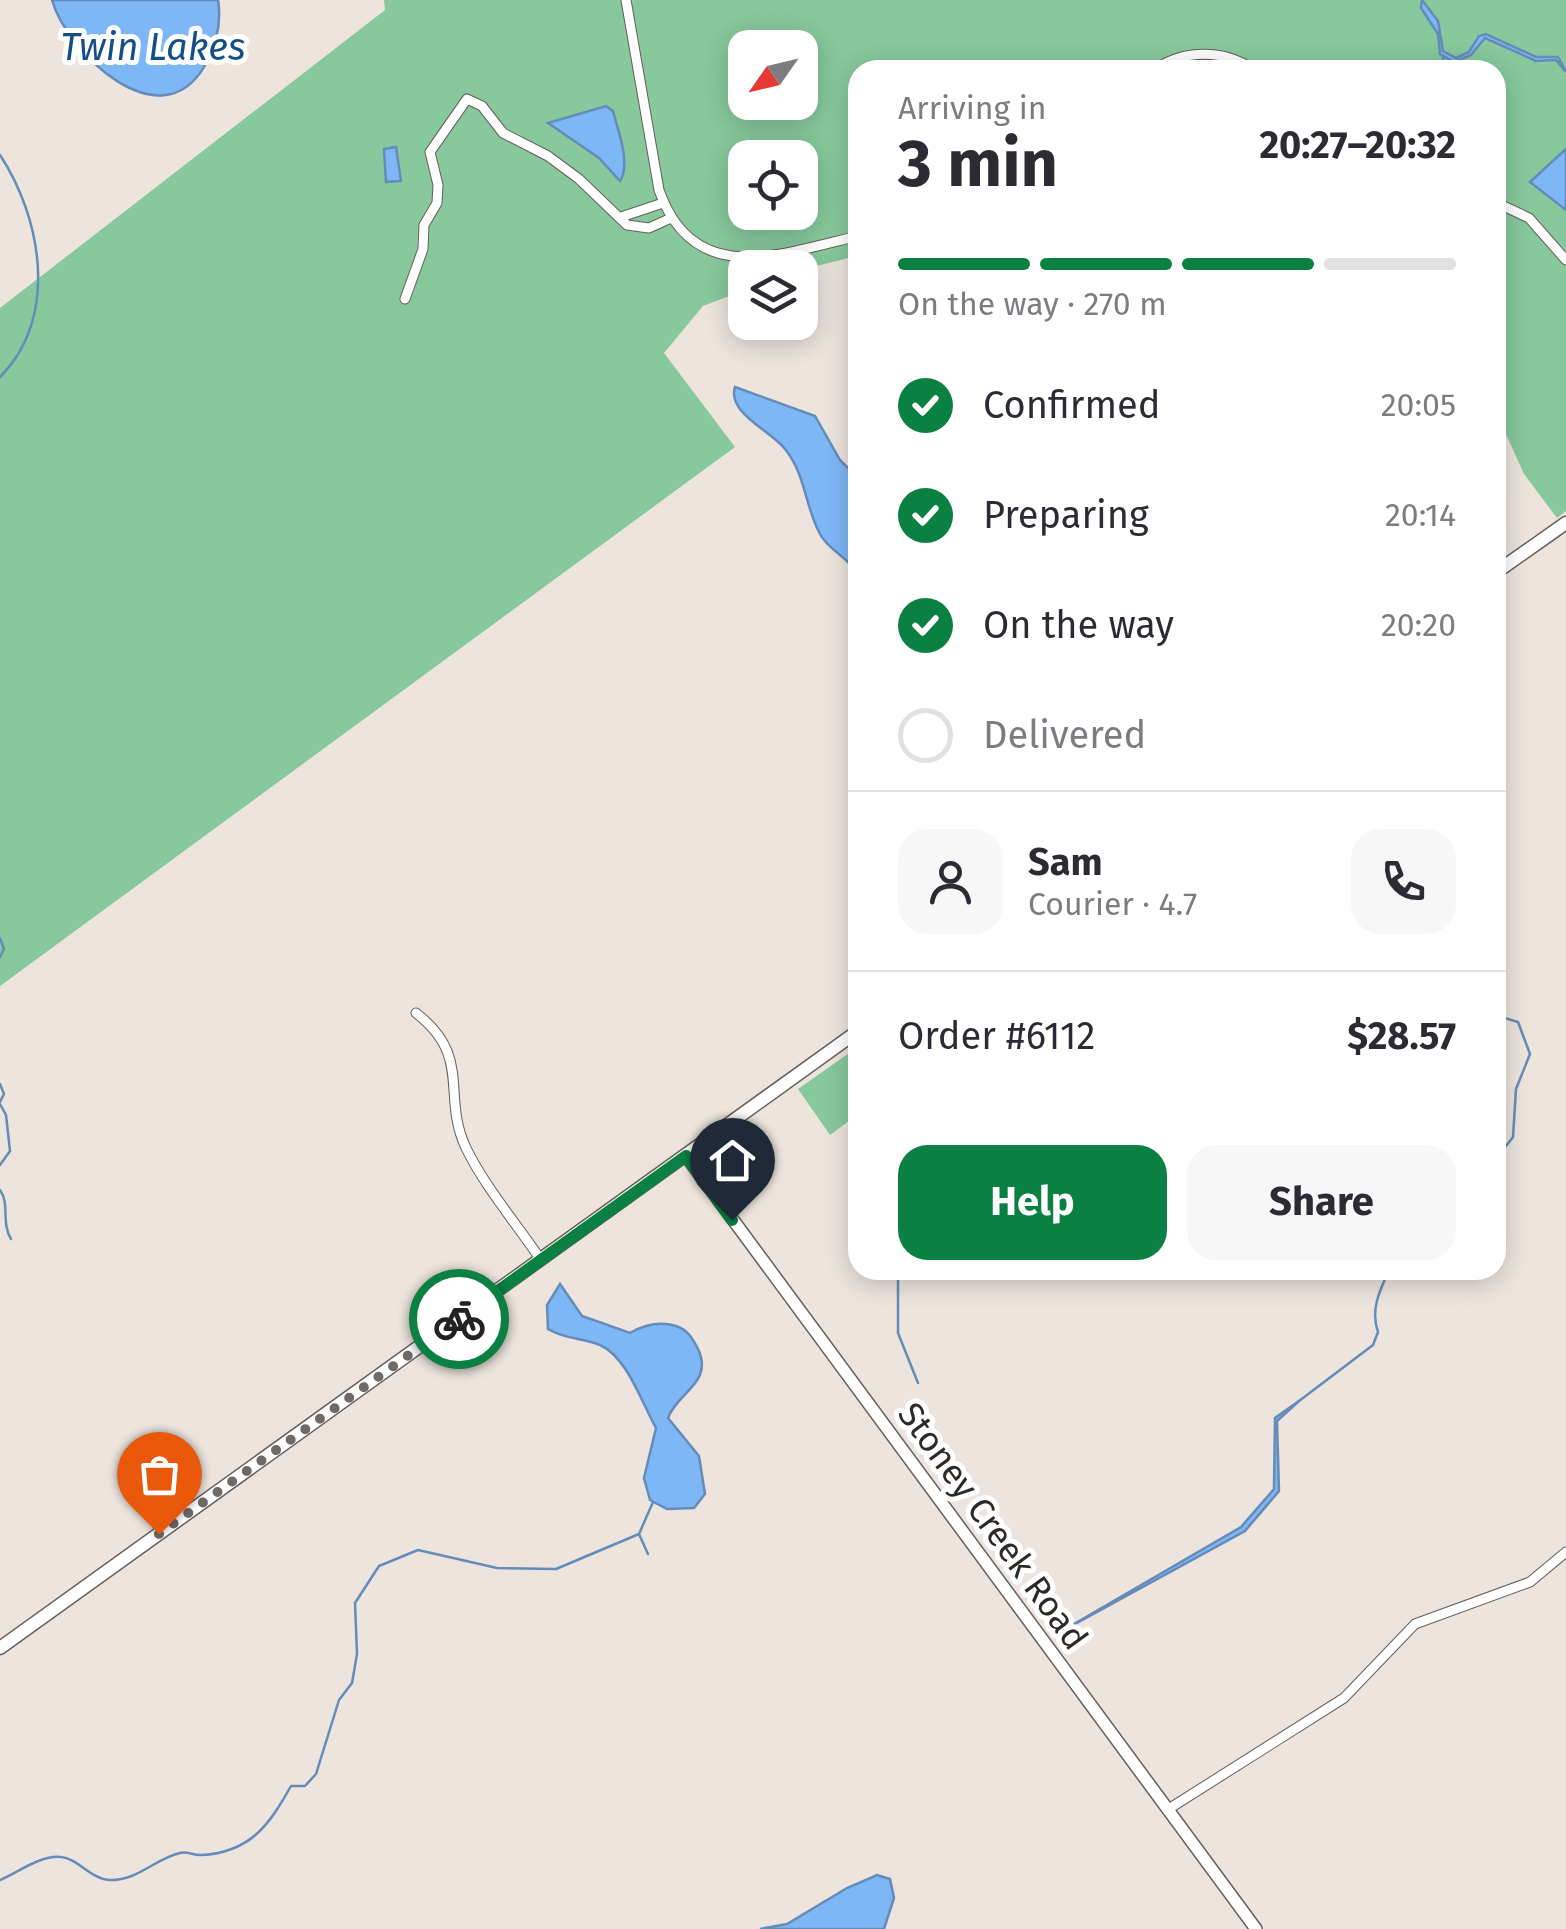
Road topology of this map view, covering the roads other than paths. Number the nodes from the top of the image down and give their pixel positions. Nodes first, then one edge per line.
1 (626, 0) edge
2 (1171, 60) edge
3 (1235, 60) edge
4 (664, 203) junction
5 (1506, 207) edge
6 (621, 217) junction
7 (671, 218) junction
8 (848, 238) edge
9 (1566, 260) edge
10 (406, 300) dead end
11 (1566, 522) edge
12 (1506, 565) edge
13 (416, 1013) dead end
14 (848, 1038) edge
15 (686, 1156) junction
16 (541, 1260) junction
17 (1566, 1552) edge
18 (0, 1648) edge
19 (1166, 1810) junction
20 (1256, 1929) edge

1 - 4 street
2 - 3 street
4 - 6 street
4 - 7 street
5 - 9 street
6 - 7 street
6 - 10 street
7 - 8 street
11 - 12 main road
13 - 16 street
14 - 15 main road
15 - 16 main road
15 - 19 street, Stoney Creek Road
16 - 18 main road
17 - 19 street
19 - 20 street, Stoney Creek Road

